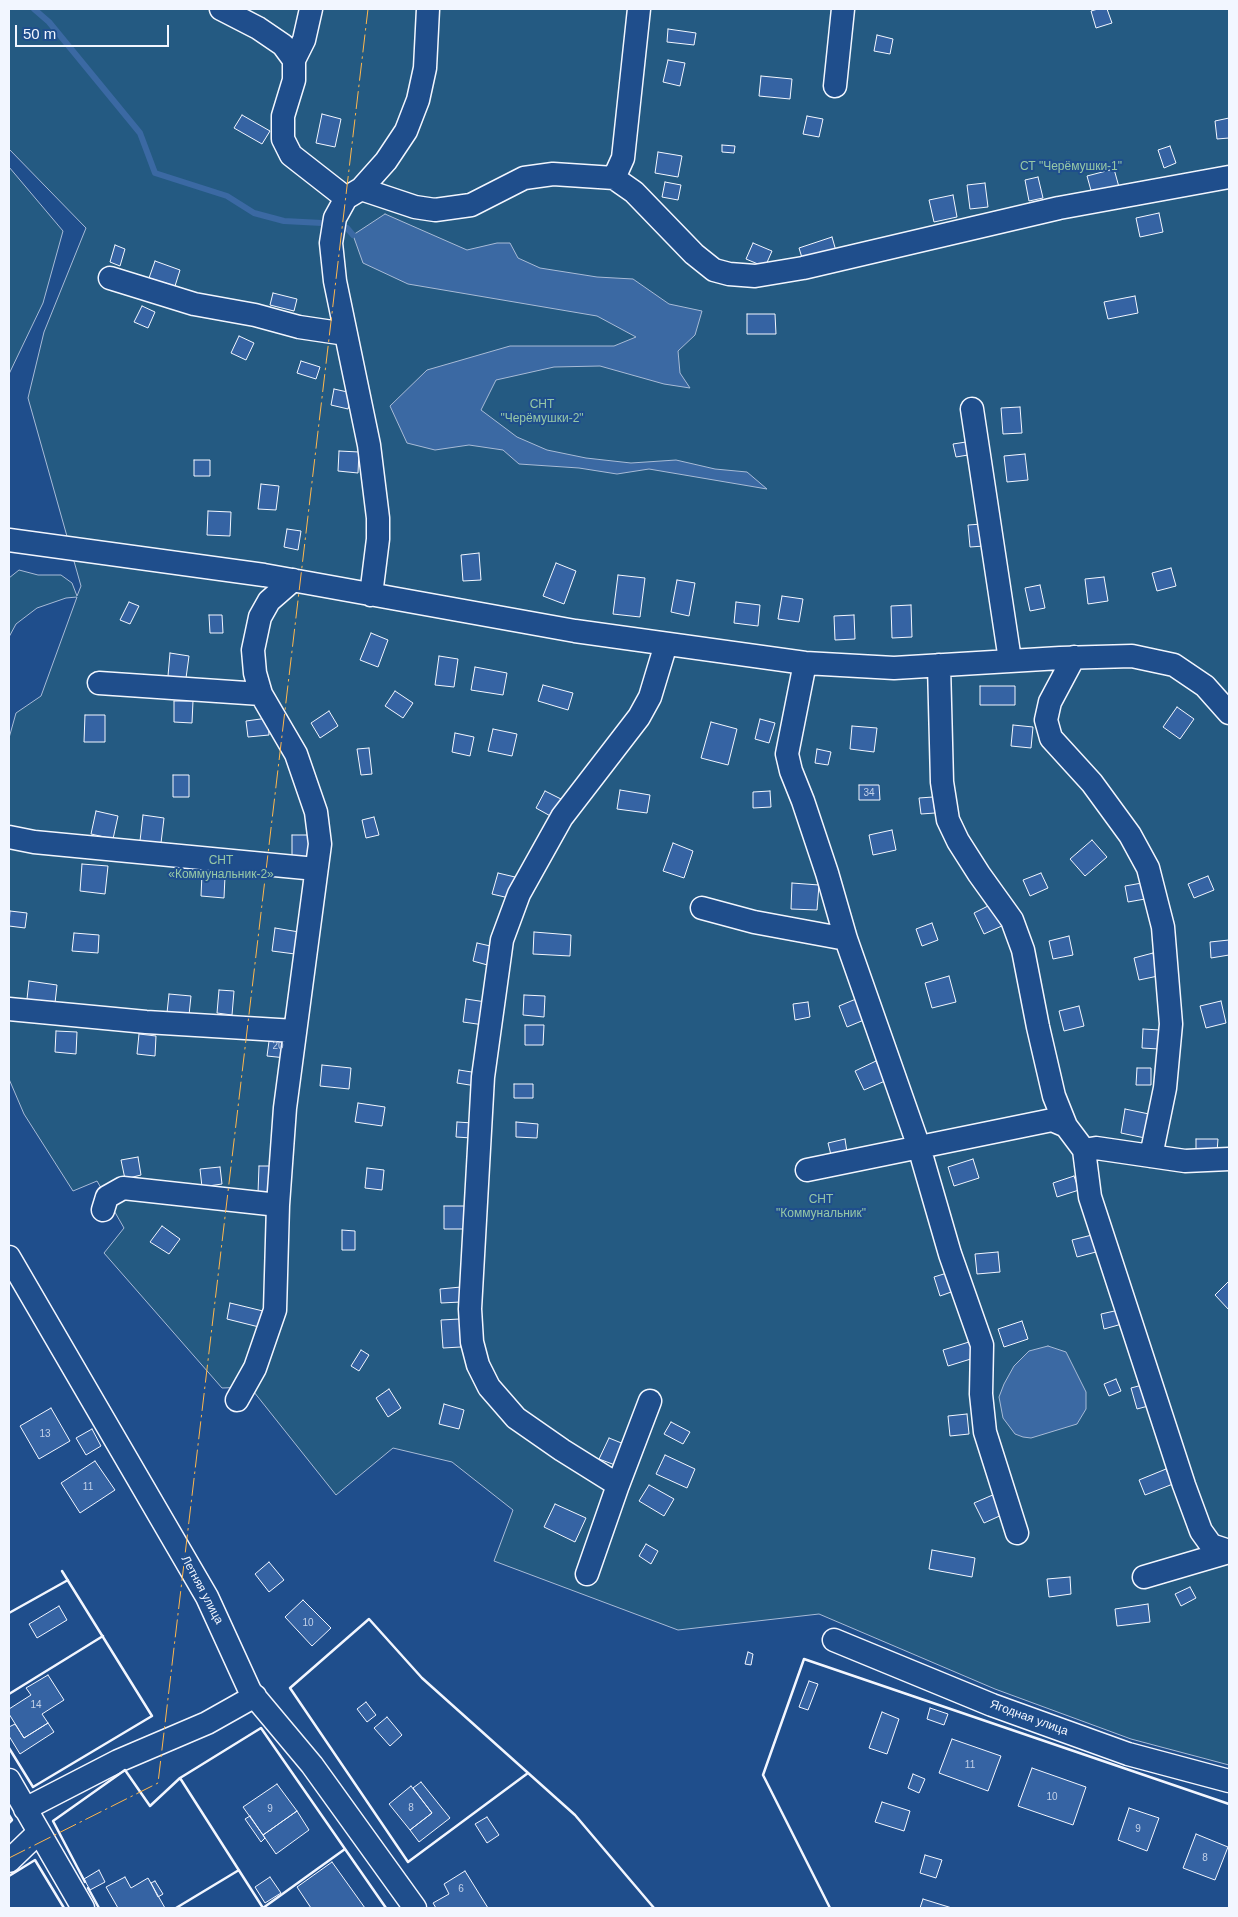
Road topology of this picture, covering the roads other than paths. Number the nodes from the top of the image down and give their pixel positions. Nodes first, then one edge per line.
1 (221, 9) edge
2 (311, 9) edge
3 (428, 9) edge
4 (639, 9) edge
5 (843, 9) edge
6 (294, 60) junction
7 (835, 86) dead end
8 (1229, 177) edge
9 (614, 178) junction
10 (353, 193) junction
11 (110, 278) dead end
12 (346, 334) junction
13 (972, 409) dead end
14 (9, 540) edge
15 (293, 580) junction
16 (371, 594) junction
17 (666, 644) junction
18 (1074, 657) junction
19 (1010, 660) junction
20 (805, 663) junction
21 (939, 665) junction
22 (99, 683) dead end
23 (261, 694) junction
24 (1229, 713) edge
25 (9, 836) edge
26 (316, 869) junction
27 (702, 908) dead end
28 (846, 939) junction
29 (9, 1009) edge
30 (295, 1031) junction
31 (1066, 1126) junction
32 (919, 1147) junction
33 (1084, 1150) junction
34 (1151, 1156) junction
35 (1229, 1159) edge
36 (808, 1170) dead end
37 (278, 1204) junction
38 (103, 1210) dead end
39 (9, 1258) edge
40 (237, 1400) dead end
41 (650, 1401) dead end
42 (618, 1485) junction
43 (1017, 1533) dead end
44 (1229, 1551) edge
45 (588, 1574) dead end
46 (1144, 1578) dead end
47 (834, 1640) dead end
48 (254, 1696) junction
49 (9, 1780) edge
50 (1229, 1781) edge
51 (25, 1809) junction
52 (39, 1832) junction
53 (9, 1861) edge
54 (83, 1908) edge
55 (415, 1908) edge

1 - 6 street
2 - 6 street
3 - 10 street
4 - 9 street
5 - 7 street
6 - 10 street
8 - 9 street
9 - 10 street
10 - 12 street
11 - 12 street
12 - 16 street
13 - 19 street
14 - 15 street
15 - 16 street
15 - 23 street
16 - 17 street
17 - 20 street
17 - 42 street
18 - 19 street
18 - 24 street
18 - 34 street
19 - 21 street
20 - 21 street
20 - 28 street
21 - 31 street
22 - 23 street
23 - 26 street
25 - 26 street
26 - 30 street
27 - 28 street
28 - 32 street
29 - 30 street
30 - 37 street
31 - 32 street
31 - 33 street
32 - 36 street
32 - 43 street
33 - 34 street
33 - 44 street
34 - 35 street
37 - 38 street
37 - 40 street
39 - 48 street, Летняя улица
41 - 42 street
42 - 45 street
44 - 46 street
47 - 50 street, Ягодная улица
48 - 51 street
48 - 55 street, Летняя улица
49 - 51 street
51 - 52 street
52 - 53 street
52 - 54 street

